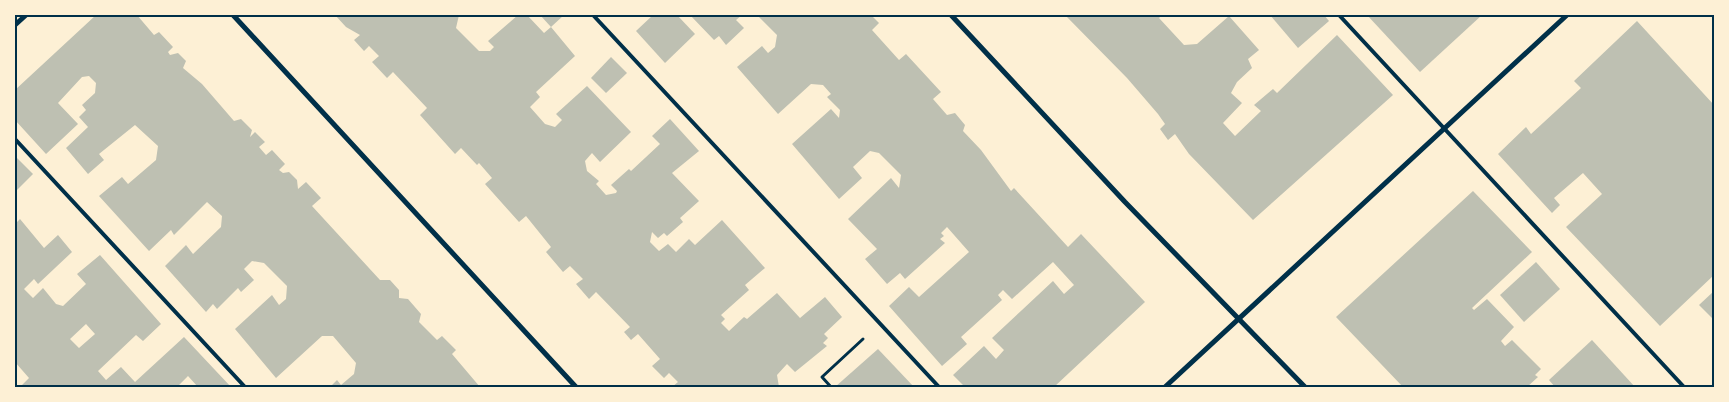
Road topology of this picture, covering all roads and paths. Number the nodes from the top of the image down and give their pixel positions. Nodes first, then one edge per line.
1 (26, 15) edge
2 (233, 15) edge
3 (593, 15) edge
4 (951, 15) edge
5 (1339, 15) edge
6 (1567, 15) edge
7 (15, 25) edge
8 (1443, 129) junction
9 (15, 139) edge
10 (1238, 319) junction
11 (878, 324) junction
12 (245, 387) edge
13 (576, 387) edge
14 (831, 387) edge
15 (938, 387) edge
16 (1166, 387) edge
17 (1305, 387) edge
18 (1684, 387) edge

1 - 7 street
2 - 13 street
3 - 11 lane
4 - 10 street
5 - 8 lane
6 - 8 street
8 - 10 street
8 - 18 lane
9 - 12 lane
10 - 16 street
10 - 17 street
11 - 14 path
11 - 15 lane

